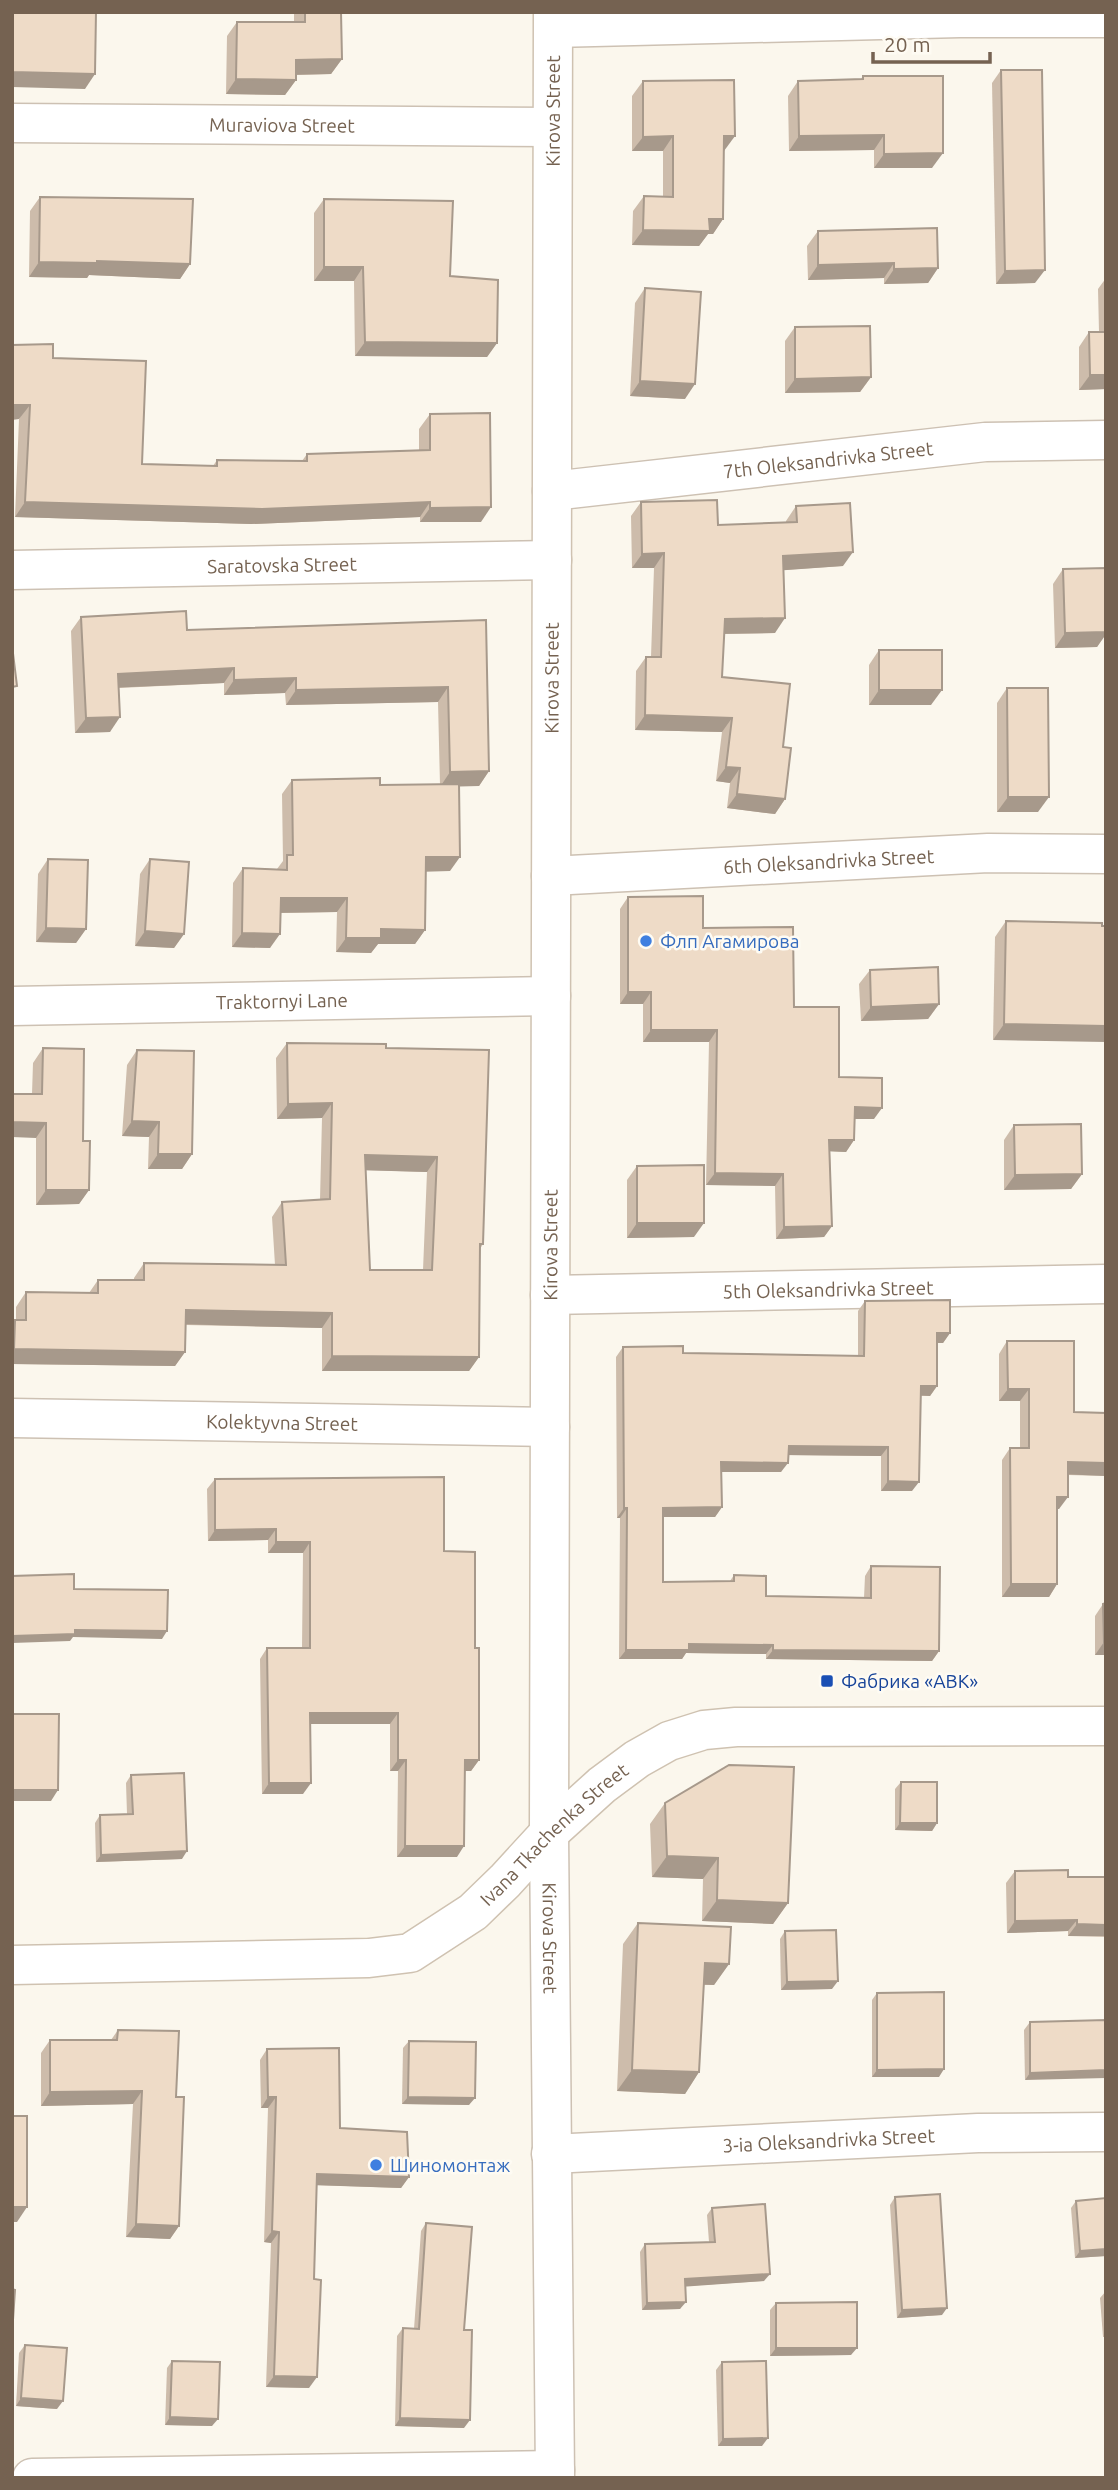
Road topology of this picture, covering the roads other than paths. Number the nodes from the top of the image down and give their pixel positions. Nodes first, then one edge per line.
1 (1106, 18) edge
2 (553, 20) edge
3 (12, 122) edge
4 (552, 127) junction
5 (1106, 440) edge
6 (552, 491) junction
7 (552, 560) junction
8 (12, 570) edge
9 (1106, 854) edge
10 (551, 876) junction
11 (551, 996) junction
12 (12, 1006) edge
13 (1106, 1284) edge
14 (550, 1294) junction
15 (12, 1418) edge
16 (550, 1427) junction
17 (1106, 1726) edge
18 (549, 1833) junction
19 (12, 1965) edge
20 (1106, 2132) edge
21 (551, 2154) junction
22 (555, 2474) edge
23 (32, 2478) edge

1 - 2 street
2 - 4 street, Kirova Street
3 - 4 street, Muraviova Street
4 - 6 street, Kirova Street
5 - 6 street, 7th Oleksandrivka Street
6 - 7 street, Kirova Street
7 - 8 street, Saratovska Street
7 - 10 street, Kirova Street
9 - 10 street, 6th Oleksandrivka Street
10 - 11 street, Kirova Street
11 - 12 street, Traktornyi Lane
11 - 14 street, Kirova Street
13 - 14 street, 5th Oleksandrivka Street
14 - 16 street, Kirova Street
15 - 16 street, Kolektyvna Street
16 - 18 street, Kirova Street
17 - 18 street, Ivana Tkachenka Street
18 - 19 street, Ivana Tkachenka Street
18 - 21 street, Kirova Street
20 - 21 street, 3-ia Oleksandrivka Street
21 - 22 street, Kirova Street
22 - 23 street

